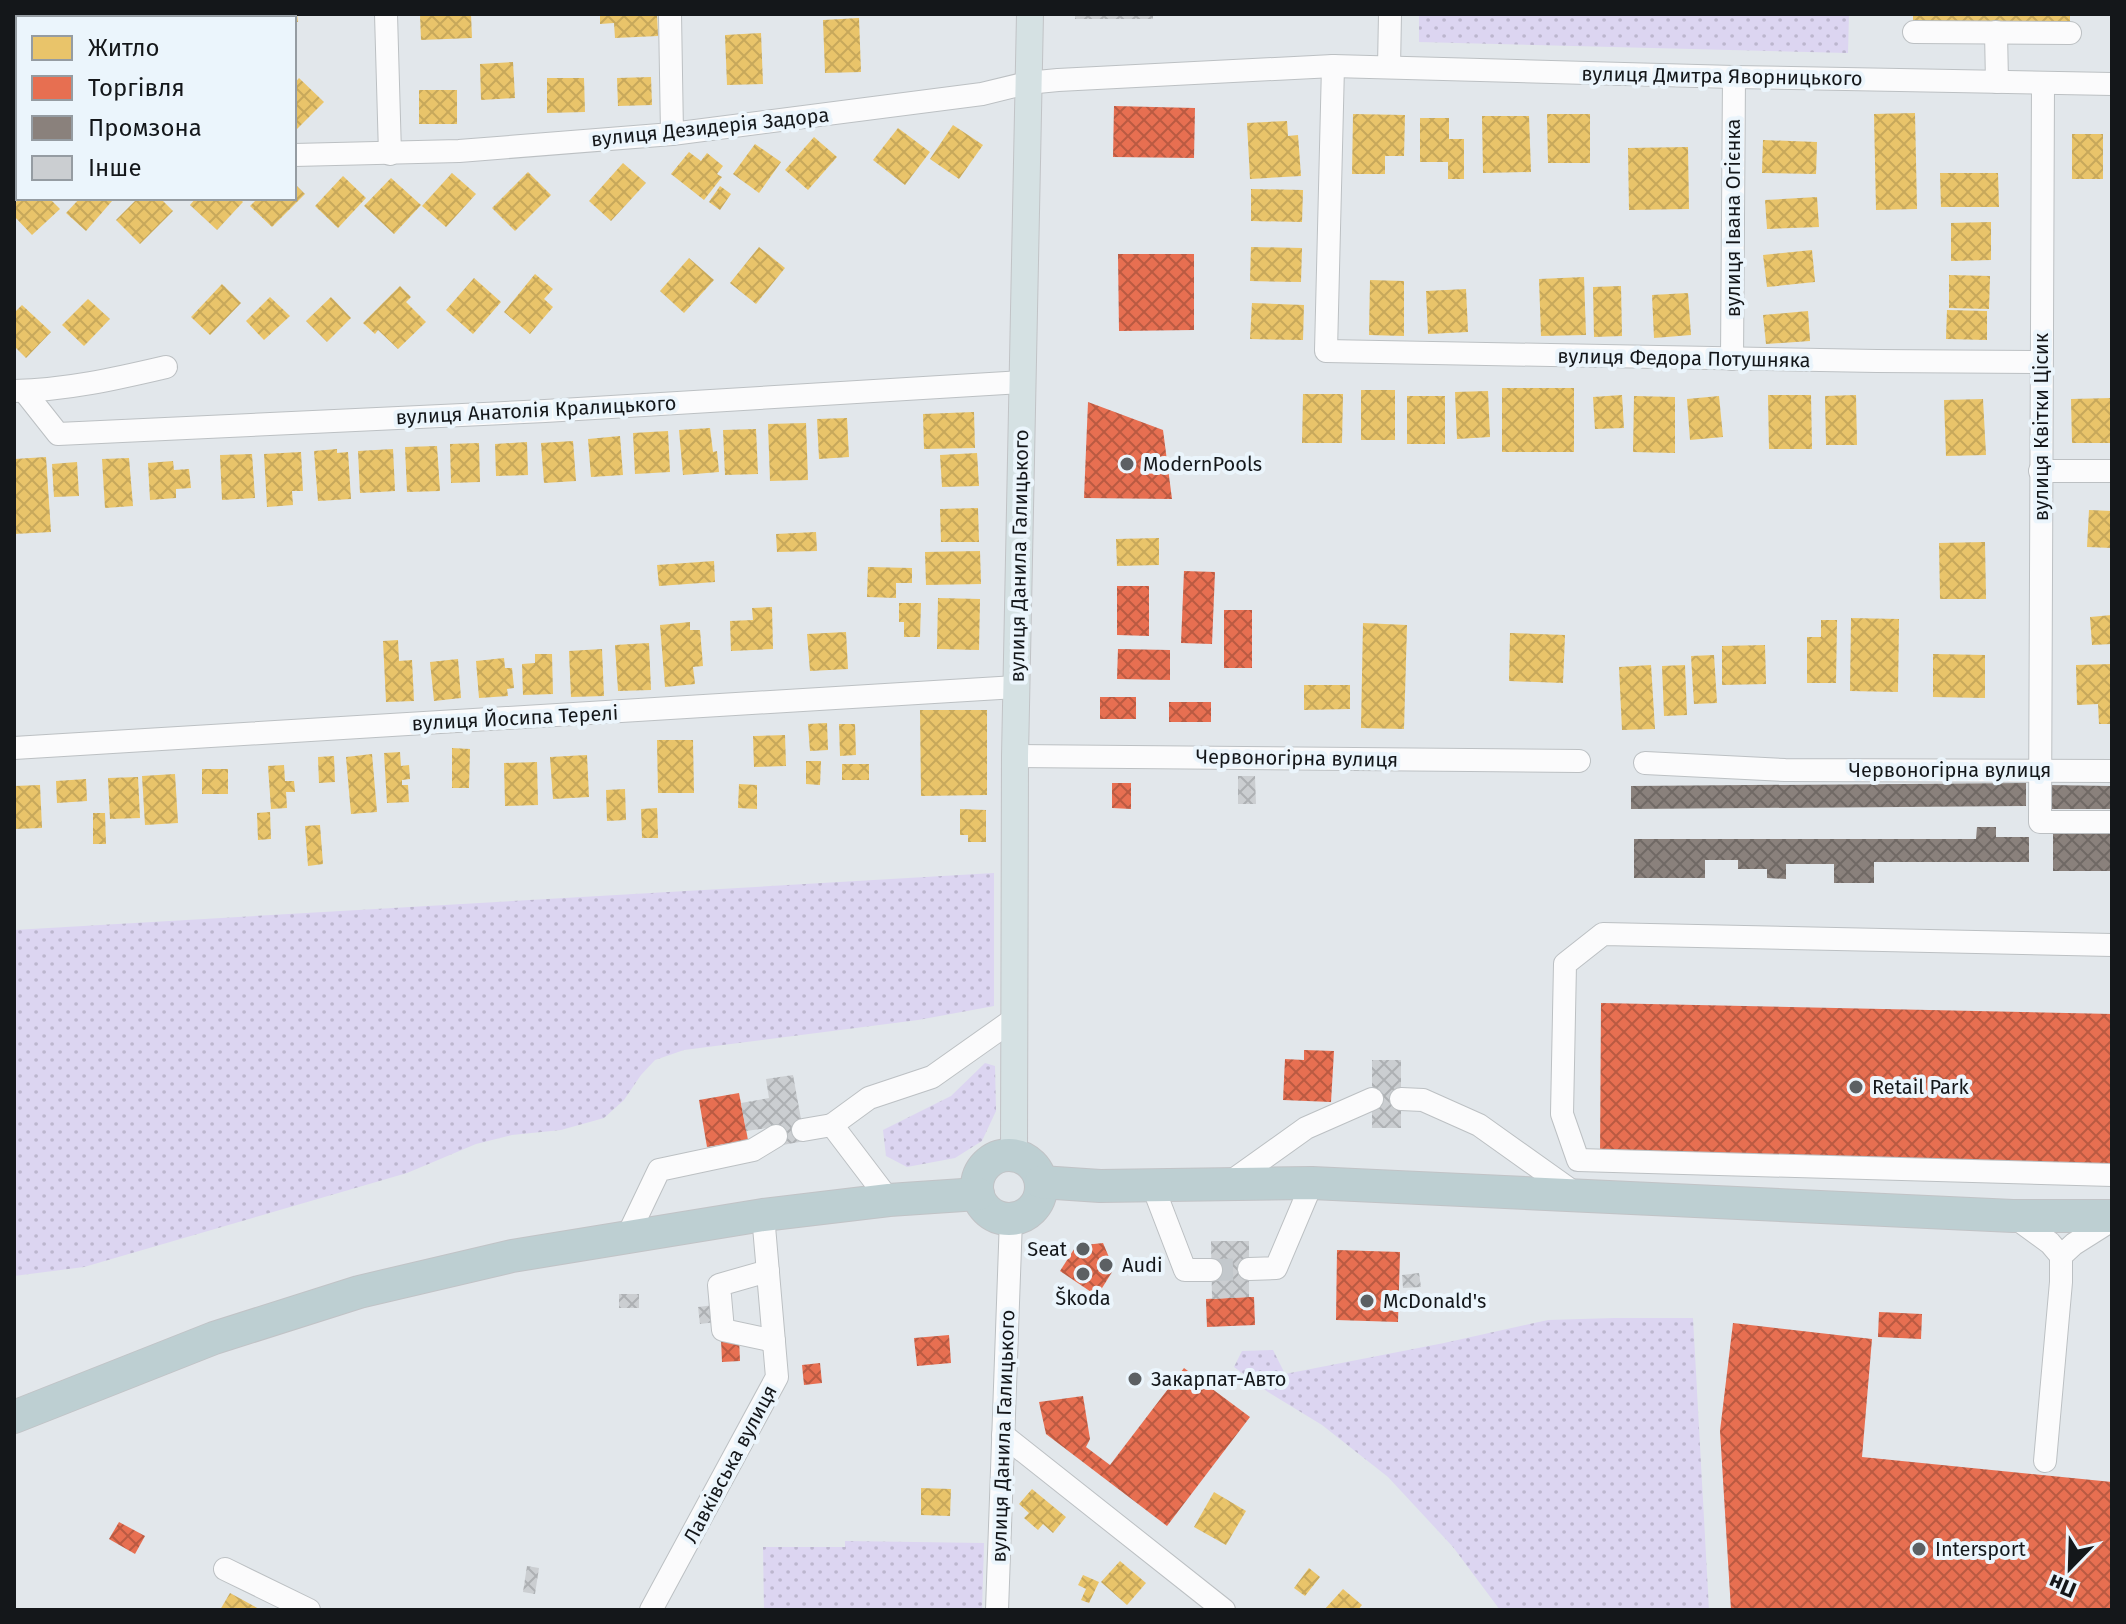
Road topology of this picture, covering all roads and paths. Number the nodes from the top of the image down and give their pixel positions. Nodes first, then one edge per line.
1 (386, 14) edge
2 (670, 14) edge
3 (1030, 14) edge
4 (1390, 14) edge
5 (1914, 32) dead end
6 (1996, 32) junction
7 (2070, 33) dead end
8 (1333, 66) junction
9 (1389, 67) junction
10 (1734, 77) junction
11 (1997, 82) junction
12 (1027, 83) junction
13 (2043, 83) junction
14 (2112, 84) edge
15 (672, 134) junction
16 (390, 154) junction
17 (296, 155) edge
18 (1732, 359) junction
19 (2041, 362) junction
20 (166, 367) dead end
21 (1022, 382) junction
22 (25, 396) edge
23 (2040, 471) junction
24 (2112, 471) edge
25 (1016, 687) junction
26 (14, 748) edge
27 (1015, 756) junction
28 (1579, 761) dead end
29 (1645, 763) dead end
30 (2041, 770) junction
31 (2112, 771) edge
32 (2112, 822) edge
33 (2112, 945) edge
34 (1014, 1019) junction
35 (1372, 1099) dead end
36 (1401, 1099) dead end
37 (832, 1125) junction
38 (803, 1130) dead end
39 (776, 1136) dead end
40 (1014, 1155) junction
41 (1578, 1160) junction
42 (2112, 1175) edge
43 (1041, 1182) junction
44 (1229, 1183) junction
45 (1312, 1183) junction
46 (1152, 1184) junction
47 (978, 1194) junction
48 (1587, 1195) junction
49 (889, 1200) junction
50 (763, 1215) junction
51 (2013, 1216) junction
52 (2112, 1218) edge
53 (1011, 1219) junction
54 (627, 1237) junction
55 (2061, 1256) junction
56 (1249, 1269) tunnel mouth
57 (1211, 1270) tunnel mouth
58 (768, 1271) junction
59 (774, 1341) junction
60 (14, 1417) edge
61 (1003, 1435) junction
62 (2045, 1461) dead end
63 (225, 1569) dead end
64 (309, 1610) edge
65 (651, 1610) edge
66 (997, 1610) edge
67 (1224, 1610) edge

1 - 16 street
2 - 15 street
3 - 12 main road, вулиця Данила Галицького
4 - 9 street
5 - 6 street
6 - 7 street
6 - 11 street
8 - 9 street, вулиця Дмитра Яворницького
8 - 12 street, вулиця Дмитра Яворницького
8 - 18 street, вулиця Федора Потушняка
9 - 10 street, вулиця Дмитра Яворницького
10 - 11 street, вулиця Дмитра Яворницького
10 - 18 street, вулиця Івана Огієнка
11 - 13 street, вулиця Дмитра Яворницького
12 - 15 street, вулиця Дезидерія Задора
12 - 21 main road, вулиця Данила Галицького
13 - 14 street, вулиця Дмитра Яворницького
13 - 19 street, вулиця Квітки Цісик
15 - 16 street, вулиця Дезидерія Задора
16 - 17 street, вулиця Дезидерія Задора
18 - 19 street, вулиця Федора Потушняка
19 - 23 street, вулиця Квітки Цісик
20 - 22 street
21 - 22 street, вулиця Анатолія Кралицького
21 - 25 main road, вулиця Данила Галицького
23 - 24 street
23 - 30 street, вулиця Квітки Цісик
25 - 26 street, вулиця Йосипа Терелі
25 - 27 main road, вулиця Данила Галицького
27 - 28 street, Червоногірна вулиця
27 - 34 main road, вулиця Данила Галицького
29 - 30 street, Червоногірна вулиця
30 - 31 street, Червоногірна вулиця
30 - 32 street, вулиця Квітки Цісик
33 - 41 street
34 - 37 street
34 - 40 main road, вулиця Данила Галицького
35 - 44 street
36 - 48 street
37 - 38 street
37 - 49 street
39 - 54 street
40 - 43 highway
40 - 47 highway
41 - 42 street
41 - 48 street
43 - 46 highway
43 - 53 highway
44 - 45 highway
44 - 46 highway
45 - 48 highway
45 - 56 street
46 - 57 street
47 - 49 highway
47 - 53 highway
48 - 51 highway
49 - 50 highway
50 - 54 highway
50 - 58 street, Лавківська вулиця
51 - 52 highway
51 - 55 street
52 - 55 street
53 - 61 street, вулиця Данила Галицького
54 - 60 highway
55 - 62 street
58 - 59 street, Лавківська вулиця
58 - 59 street
59 - 65 street, Лавківська вулиця
61 - 66 street, вулиця Данила Галицького
61 - 67 street
63 - 64 street

